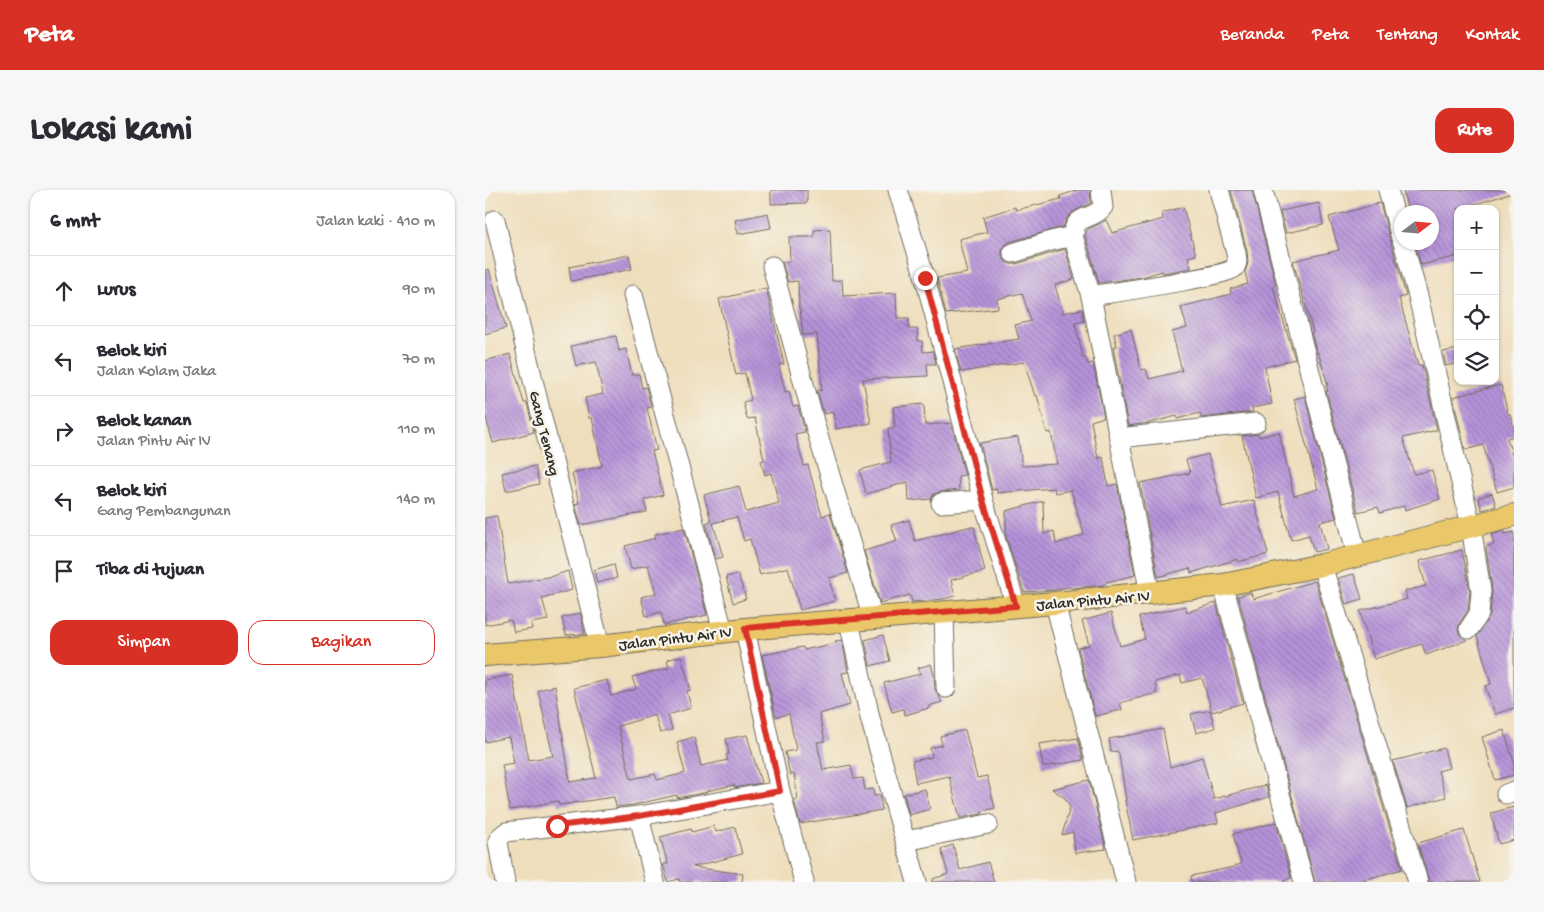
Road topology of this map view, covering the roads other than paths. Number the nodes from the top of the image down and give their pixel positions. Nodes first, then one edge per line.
1 (898, 190) edge
2 (1101, 190) edge
3 (1219, 190) edge
4 (1263, 190) edge
5 (1388, 190) edge
6 (1394, 212) edge
7 (495, 220) dead end
8 (1073, 236) junction
9 (1405, 250) edge
10 (1013, 253) dead end
11 (772, 266) dead end
12 (633, 295) dead end
13 (1091, 296) junction
14 (1256, 423) dead end
15 (1119, 438) junction
16 (983, 500) junction
17 (941, 503) dead end
18 (1514, 515) edge
19 (1471, 526) junction
20 (1357, 555) junction
21 (1322, 565) junction
22 (1223, 584) junction
23 (1150, 594) junction
24 (1055, 603) junction
25 (1016, 606) junction
26 (944, 612) junction
27 (873, 618) junction
28 (849, 621) junction
29 (745, 628) junction
30 (1469, 629) dead end
31 (723, 631) junction
32 (600, 646) junction
33 (485, 655) edge
34 (946, 688) dead end
35 (780, 791) junction
36 (639, 816) junction
37 (988, 824) dead end
38 (906, 841) junction
39 (505, 882) edge
40 (655, 882) edge
41 (804, 882) edge
42 (917, 882) edge
43 (1126, 882) edge
44 (1304, 882) edge
45 (1418, 882) edge

1 - 16 street
2 - 8 street
3 - 13 street
4 - 20 street
5 - 6 street
7 - 32 street, Gang Tenang
8 - 10 street
8 - 13 street
9 - 19 street
11 - 27 street
12 - 31 street
13 - 15 street
14 - 15 street
15 - 23 street
16 - 17 street
16 - 25 street
18 - 19 main road, Jalan Pintu Air IV
19 - 20 main road, Jalan Pintu Air IV
19 - 30 street
20 - 21 main road, Jalan Pintu Air IV
21 - 22 main road, Jalan Pintu Air IV
21 - 45 street
22 - 23 main road, Jalan Pintu Air IV
22 - 44 street
23 - 24 main road, Jalan Pintu Air IV
24 - 25 main road, Jalan Pintu Air IV
24 - 43 street
25 - 26 main road, Jalan Pintu Air IV
26 - 27 main road, Jalan Pintu Air IV
26 - 34 street
27 - 28 main road, Jalan Pintu Air IV
28 - 29 main road, Jalan Pintu Air IV
28 - 38 street
29 - 31 main road, Jalan Pintu Air IV
29 - 35 street
31 - 32 main road, Jalan Pintu Air IV
32 - 33 main road, Jalan Pintu Air IV
35 - 36 street
35 - 41 street
36 - 39 street
36 - 40 street
37 - 38 street
38 - 42 street

